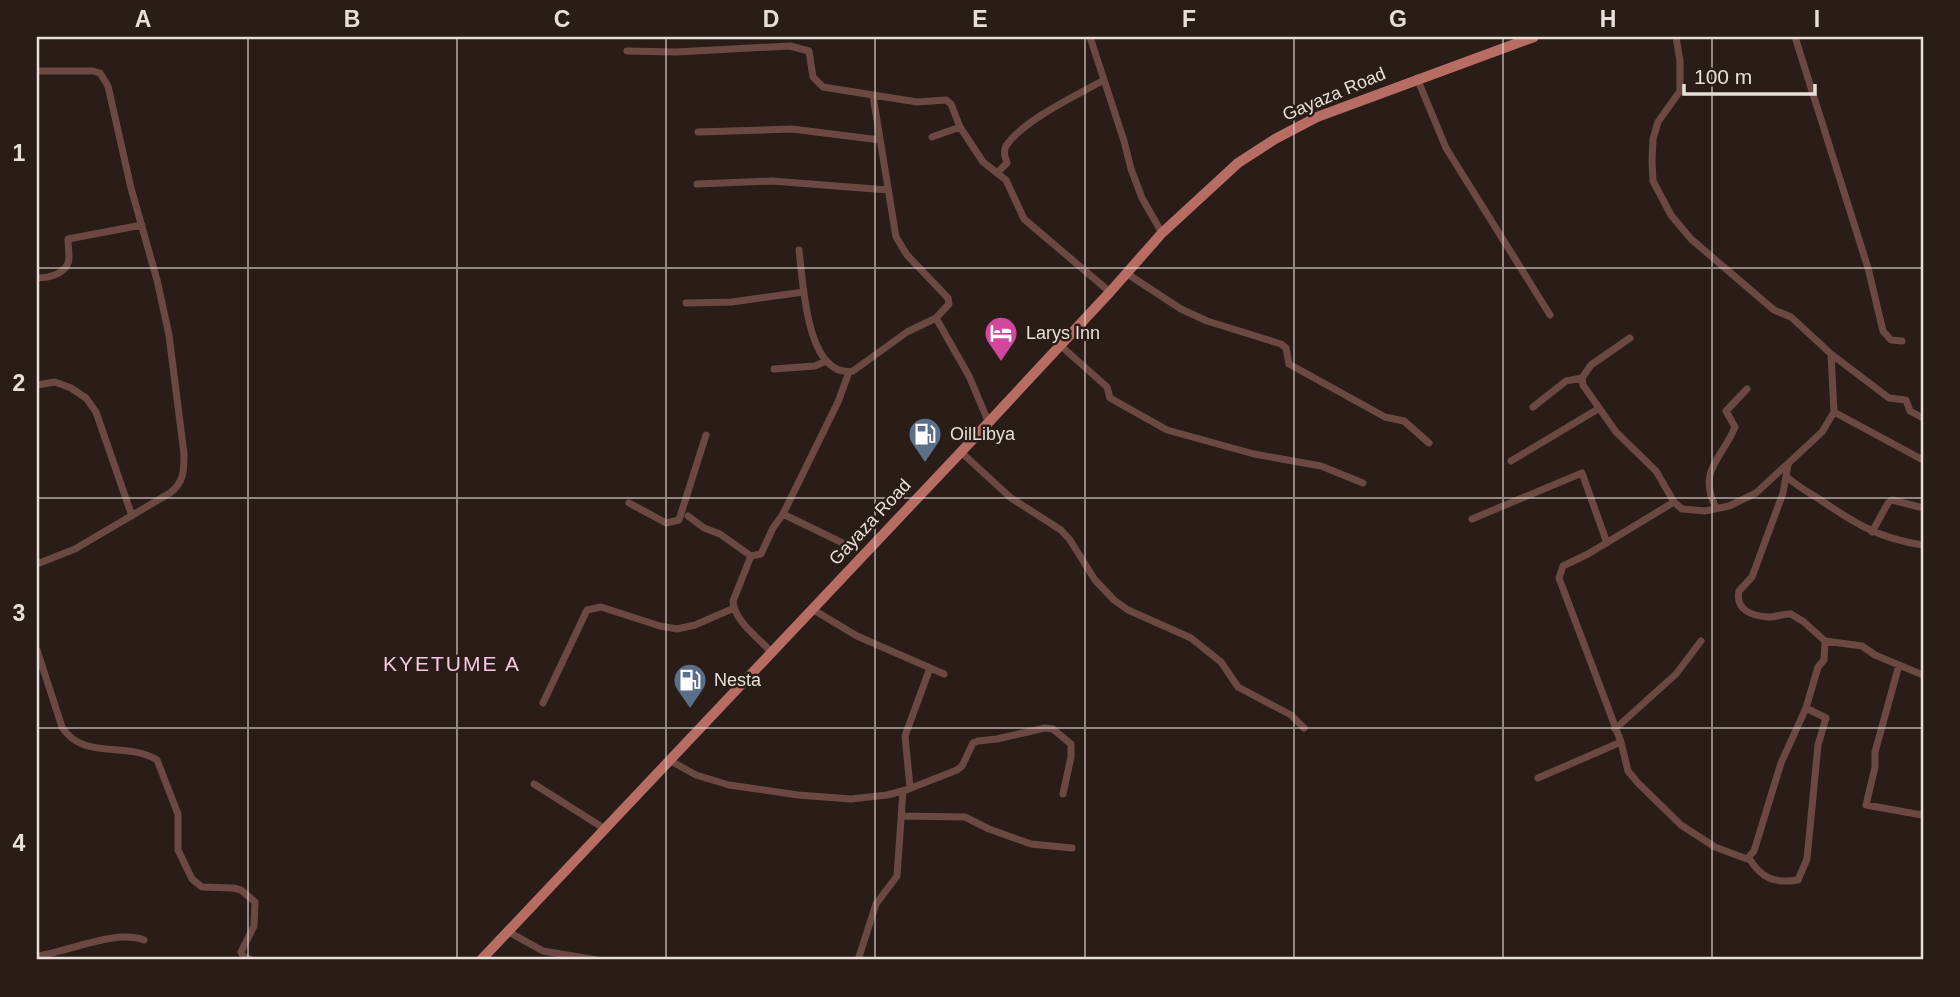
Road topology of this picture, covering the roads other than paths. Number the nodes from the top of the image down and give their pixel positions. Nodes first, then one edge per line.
1 (1090, 37) edge
2 (1534, 37) edge
3 (1676, 37) edge
4 (1795, 37) edge
5 (627, 51) dead end
6 (37, 71) edge
7 (1417, 78) junction
8 (1104, 80) junction
9 (873, 96) junction
10 (960, 127) junction
11 (698, 132) dead end
12 (932, 137) dead end
13 (880, 140) junction
14 (997, 173) junction
15 (697, 184) dead end
16 (888, 190) junction
17 (142, 225) junction
18 (1162, 233) junction
19 (799, 250) dead end
20 (1126, 273) junction
21 (37, 278) edge
22 (804, 292) junction
23 (1110, 292) junction
24 (686, 303) dead end
25 (1550, 315) dead end
26 (936, 318) junction
27 (1630, 338) dead end
28 (1902, 341) dead end
29 (1060, 345) junction
30 (1831, 354) junction
31 (826, 361) junction
32 (774, 369) dead end
33 (849, 372) junction
34 (1582, 378) junction
35 (37, 385) edge
36 (1747, 389) dead end
37 (1533, 407) dead end
38 (1598, 409) junction
39 (1834, 412) junction
40 (1923, 418) edge
41 (988, 421) junction
42 (706, 435) dead end
43 (1429, 443) dead end
44 (961, 452) junction
45 (1923, 460) edge
46 (1511, 461) dead end
47 (1788, 464) junction
48 (1787, 477) junction
49 (1363, 483) dead end
50 (1674, 502) junction
51 (629, 503) dead end
52 (1716, 508) junction
53 (1923, 508) edge
54 (783, 514) junction
55 (132, 516) junction
56 (688, 516) dead end
57 (1472, 519) dead end
58 (1872, 532) junction
59 (1607, 543) junction
60 (1923, 545) edge
61 (855, 549) dead end
62 (751, 556) junction
63 (37, 564) edge
64 (734, 608) junction
65 (812, 609) junction
66 (1701, 640) dead end
67 (1825, 640) junction
68 (37, 650) edge
69 (771, 652) junction
70 (1899, 665) junction
71 (930, 668) junction
72 (944, 674) dead end
73 (1923, 675) edge
74 (543, 703) dead end
75 (1806, 708) junction
76 (1304, 728) dead end
77 (1615, 729) junction
78 (1621, 742) junction
79 (668, 760) junction
80 (1538, 778) dead end
81 (534, 784) dead end
82 (906, 789) junction
83 (1063, 794) dead end
84 (1923, 814) edge
85 (902, 816) junction
86 (605, 829) junction
87 (1072, 848) dead end
88 (1749, 858) junction
89 (509, 932) junction
90 (144, 940) dead end
91 (37, 956) edge
92 (564, 958) edge
93 (251, 960) edge
94 (481, 960) edge
95 (597, 960) edge
96 (858, 960) edge

1 - 8 street
2 - 7 main road, Gayaza Road
3 - 30 street
4 - 28 street
5 - 9 street
6 - 17 street
7 - 18 main road, Gayaza Road
7 - 25 street
8 - 14 street
8 - 18 street
9 - 10 street
9 - 13 street
10 - 12 street
10 - 14 street
11 - 13 street
13 - 16 street
14 - 23 street
15 - 16 street
16 - 26 street
17 - 21 street
17 - 55 street
18 - 20 main road, Gayaza Road
19 - 22 street
20 - 23 main road, Gayaza Road
20 - 43 street
22 - 24 street
22 - 31 street
23 - 29 main road, Gayaza Road
26 - 33 street
26 - 41 street
27 - 34 street
29 - 41 main road, Gayaza Road
29 - 49 street
30 - 39 street
30 - 40 street
31 - 32 street
31 - 33 street
33 - 54 street
34 - 37 street
34 - 38 street
35 - 55 street
36 - 52 street
38 - 46 street
38 - 50 street
39 - 45 street
39 - 47 street
41 - 44 main road, Gayaza Road
42 - 51 street
44 - 65 main road, Gayaza Road
44 - 76 street
47 - 48 street
47 - 52 street
48 - 58 street
48 - 67 street
50 - 52 street
50 - 59 street
53 - 58 street
54 - 61 street
54 - 62 street
55 - 63 street
56 - 62 street
57 - 59 street
58 - 60 street
59 - 77 street
62 - 64 street
64 - 69 street
64 - 74 street
65 - 69 main road, Gayaza Road
65 - 71 street
66 - 77 street
67 - 70 street
67 - 75 street
68 - 93 street
69 - 79 main road, Gayaza Road
70 - 73 street
70 - 84 street
71 - 72 street
71 - 82 street
75 - 88 street
75 - 88 street
77 - 78 street
78 - 80 street
78 - 88 street
79 - 82 street
79 - 86 main road, Gayaza Road
81 - 86 street
82 - 83 street
82 - 85 street
85 - 87 street
85 - 96 street
86 - 89 main road, Gayaza Road
89 - 92 street
89 - 94 main road, Gayaza Road
90 - 91 street
92 - 95 street

